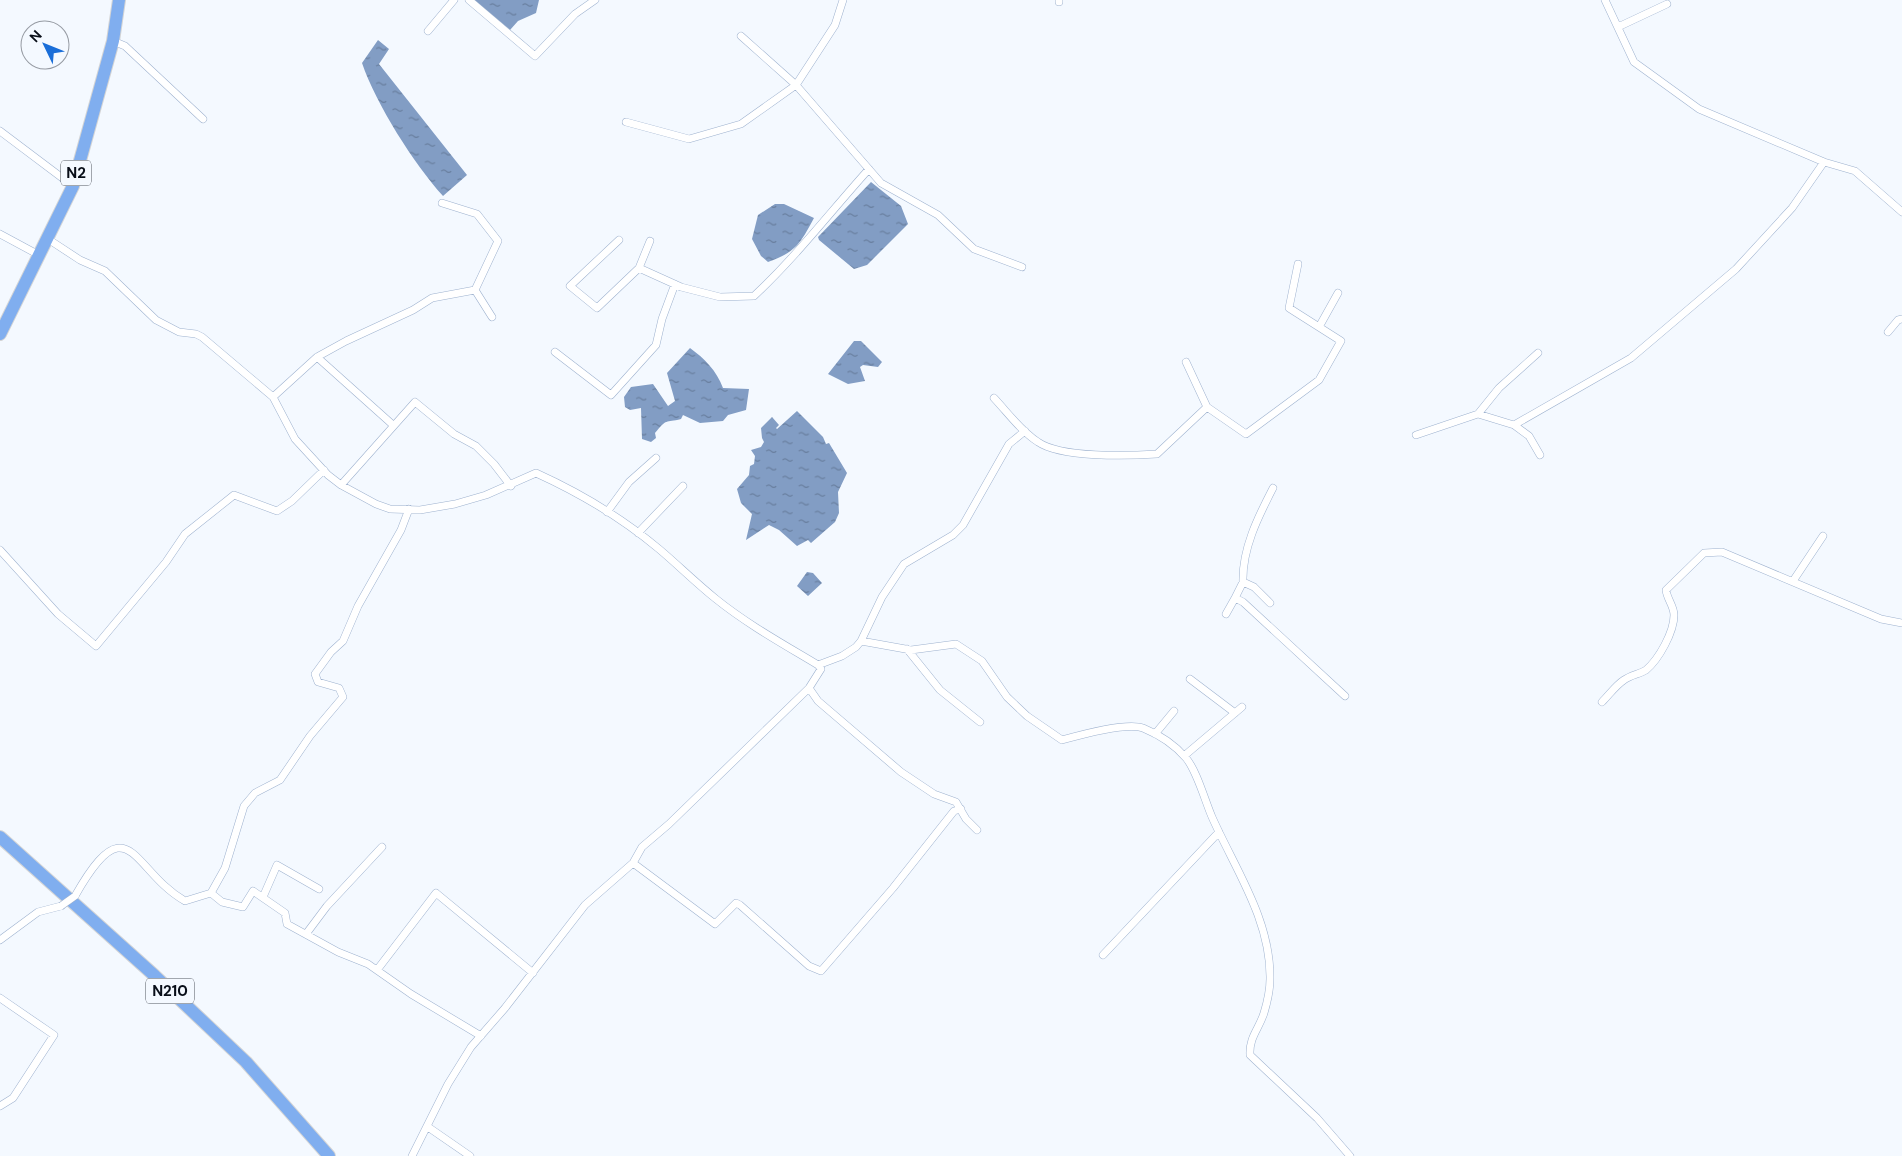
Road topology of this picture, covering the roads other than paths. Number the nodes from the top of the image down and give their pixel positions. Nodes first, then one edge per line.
1 (119, 0) edge
2 (454, 0) edge
3 (469, 0) edge
4 (595, 0) edge
5 (843, 0) edge
6 (1606, 0) edge
7 (1666, 4) dead end
8 (1618, 27) junction
9 (428, 31) dead end
10 (741, 36) dead end
11 (113, 41) junction
12 (796, 85) junction
13 (203, 119) dead end
14 (626, 122) dead end
15 (0, 131) edge
16 (1824, 162) junction
17 (869, 169) junction
18 (73, 186) junction
19 (442, 203) dead end
20 (1902, 212) edge
21 (0, 234) edge
22 (48, 239) junction
23 (620, 240) dead end
24 (650, 241) dead end
25 (39, 255) junction
26 (1298, 264) dead end
27 (1022, 267) dead end
28 (639, 268) junction
29 (675, 284) junction
30 (475, 290) junction
31 (1338, 293) dead end
32 (492, 317) dead end
33 (1902, 320) edge
34 (1319, 327) junction
35 (1888, 332) dead end
36 (0, 334) edge
37 (555, 352) dead end
38 (1538, 353) dead end
39 (317, 357) junction
40 (1186, 362) dead end
41 (273, 397) junction
42 (994, 398) dead end
43 (1207, 407) junction
44 (1478, 414) junction
45 (393, 425) junction
46 (1514, 425) junction
47 (1025, 431) junction
48 (1416, 436) dead end
49 (1540, 454) dead end
50 (656, 458) dead end
51 (324, 470) junction
52 (341, 485) junction
53 (511, 486) junction
54 (683, 486) dead end
55 (1273, 488) dead end
56 (410, 509) junction
57 (608, 512) junction
58 (638, 533) junction
59 (1823, 536) dead end
60 (0, 550) edge
61 (1793, 581) junction
62 (1243, 582) junction
63 (1235, 598) junction
64 (1270, 603) dead end
65 (1226, 614) dead end
66 (1902, 623) edge
67 (861, 641) junction
68 (907, 649) junction
69 (818, 665) junction
70 (1190, 679) dead end
71 (809, 688) junction
72 (1345, 696) dead end
73 (1602, 702) dead end
74 (1242, 707) dead end
75 (1174, 711) dead end
76 (1235, 713) junction
77 (980, 722) dead end
78 (1154, 734) junction
79 (1184, 756) junction
80 (961, 809) junction
81 (977, 830) dead end
82 (1219, 832) junction
83 (0, 837) edge
84 (382, 846) dead end
85 (633, 863) junction
86 (319, 889) dead end
87 (211, 892) junction
88 (263, 897) junction
89 (306, 934) junction
90 (0, 940) edge
91 (1103, 955) dead end
92 (377, 970) junction
93 (533, 973) junction
94 (0, 998) edge
95 (481, 1036) junction
96 (0, 1106) edge
97 (428, 1127) junction
98 (329, 1156) edge
99 (412, 1156) edge
100 (470, 1156) edge
101 (1350, 1156) edge

1 - 11 highway, N2
2 - 9 street
3 - 4 street
5 - 12 street
6 - 8 street
7 - 8 street
8 - 16 street
10 - 12 street
11 - 13 street
11 - 18 highway, N2
12 - 14 street
12 - 17 street
15 - 18 street
16 - 20 street
16 - 46 street
17 - 27 street
17 - 29 street
18 - 22 highway, N2
19 - 30 street
21 - 25 street
22 - 25 highway, N2
22 - 41 street
23 - 28 street
24 - 28 street
25 - 36 highway, N2
26 - 34 street
28 - 29 street
29 - 37 street
30 - 32 street
30 - 39 street
31 - 34 street
33 - 35 street
34 - 43 street
38 - 44 street
39 - 41 street
39 - 45 street
40 - 43 street
41 - 51 street
42 - 47 street
43 - 47 street
44 - 46 street
44 - 48 street
45 - 52 street
45 - 53 street
46 - 49 street
47 - 67 street
50 - 57 street
51 - 52 street
51 - 60 street
52 - 56 street
53 - 56 street
53 - 57 street
54 - 58 street
55 - 62 street
56 - 87 street
57 - 58 street
58 - 69 street
59 - 61 street
61 - 66 street
61 - 73 street
62 - 63 street
62 - 64 street
63 - 65 street
63 - 72 street
67 - 68 street
67 - 69 street
68 - 77 street
68 - 78 street
69 - 71 street
70 - 76 street
71 - 80 street
71 - 85 street
74 - 76 street
75 - 78 street
76 - 79 street
78 - 79 street
79 - 82 street
80 - 81 street
80 - 85 street
82 - 91 street
82 - 101 street
83 - 98 highway, N210
84 - 89 street
85 - 93 street
86 - 88 street
87 - 88 street
87 - 90 street, bridge
88 - 89 street
89 - 92 street
92 - 93 street
92 - 95 street
93 - 95 street
94 - 96 street
95 - 97 street
97 - 99 street
97 - 100 street

